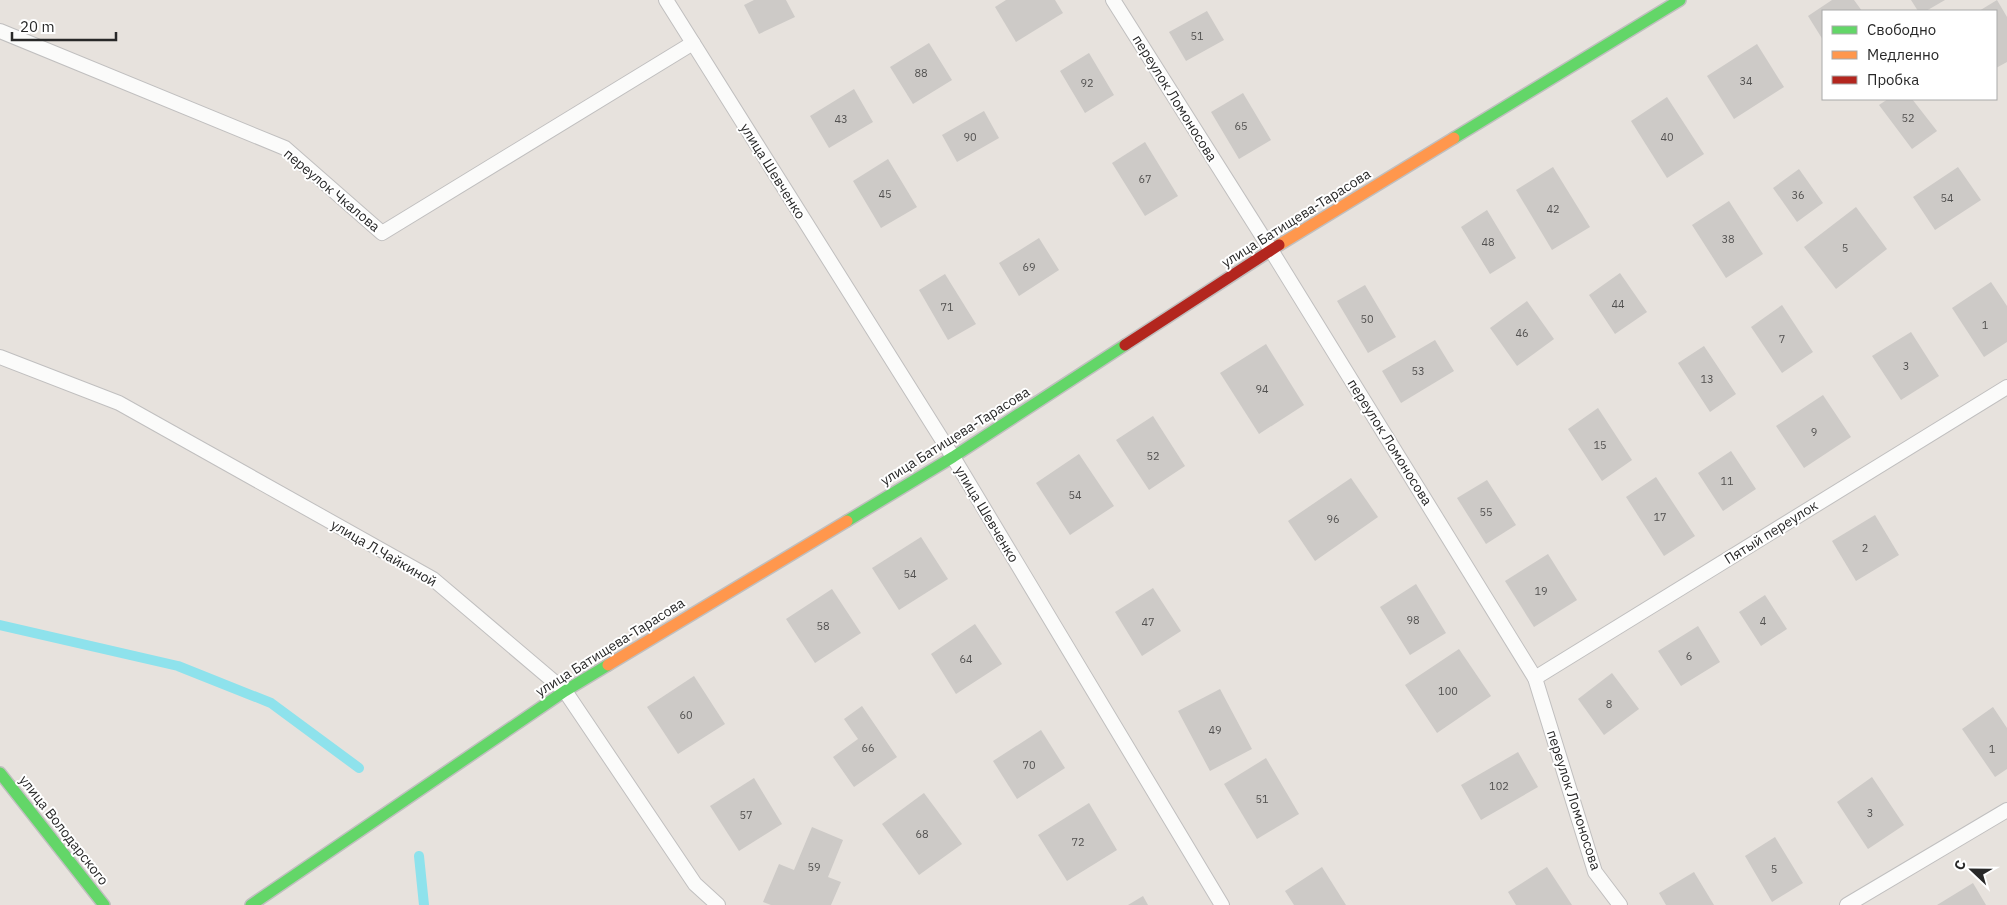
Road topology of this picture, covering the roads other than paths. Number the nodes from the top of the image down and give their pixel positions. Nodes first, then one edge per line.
1 (666, 0) edge
2 (1113, 0) edge
3 (1680, 0) edge
4 (0, 31) edge
5 (692, 43) junction
6 (1271, 250) junction
7 (0, 357) edge
8 (2007, 387) edge
9 (953, 457) junction
10 (1535, 678) junction
11 (565, 691) junction
12 (0, 773) edge
13 (2007, 810) edge
14 (104, 905) edge
15 (251, 905) edge
16 (718, 905) edge
17 (1222, 905) edge
18 (1620, 905) edge
19 (1847, 905) edge

1 - 5 lane, улица Шевченко
2 - 6 lane, переулок Ломоносова
3 - 6 street, улица Батищева-Тарасова
4 - 5 lane, переулок Чкалова
5 - 9 lane, улица Шевченко
6 - 9 street, улица Батищева-Тарасова
6 - 10 lane, переулок Ломоносова
7 - 11 lane, улица Л.Чайкиной
8 - 10 lane, Пятый переулок
9 - 11 street, улица Батищева-Тарасова
9 - 17 lane, улица Шевченко
10 - 18 lane, переулок Ломоносова
11 - 15 street, улица Батищева-Тарасова
11 - 16 lane, улица Л.Чайкиной
12 - 14 street, улица Володарского
13 - 19 lane

